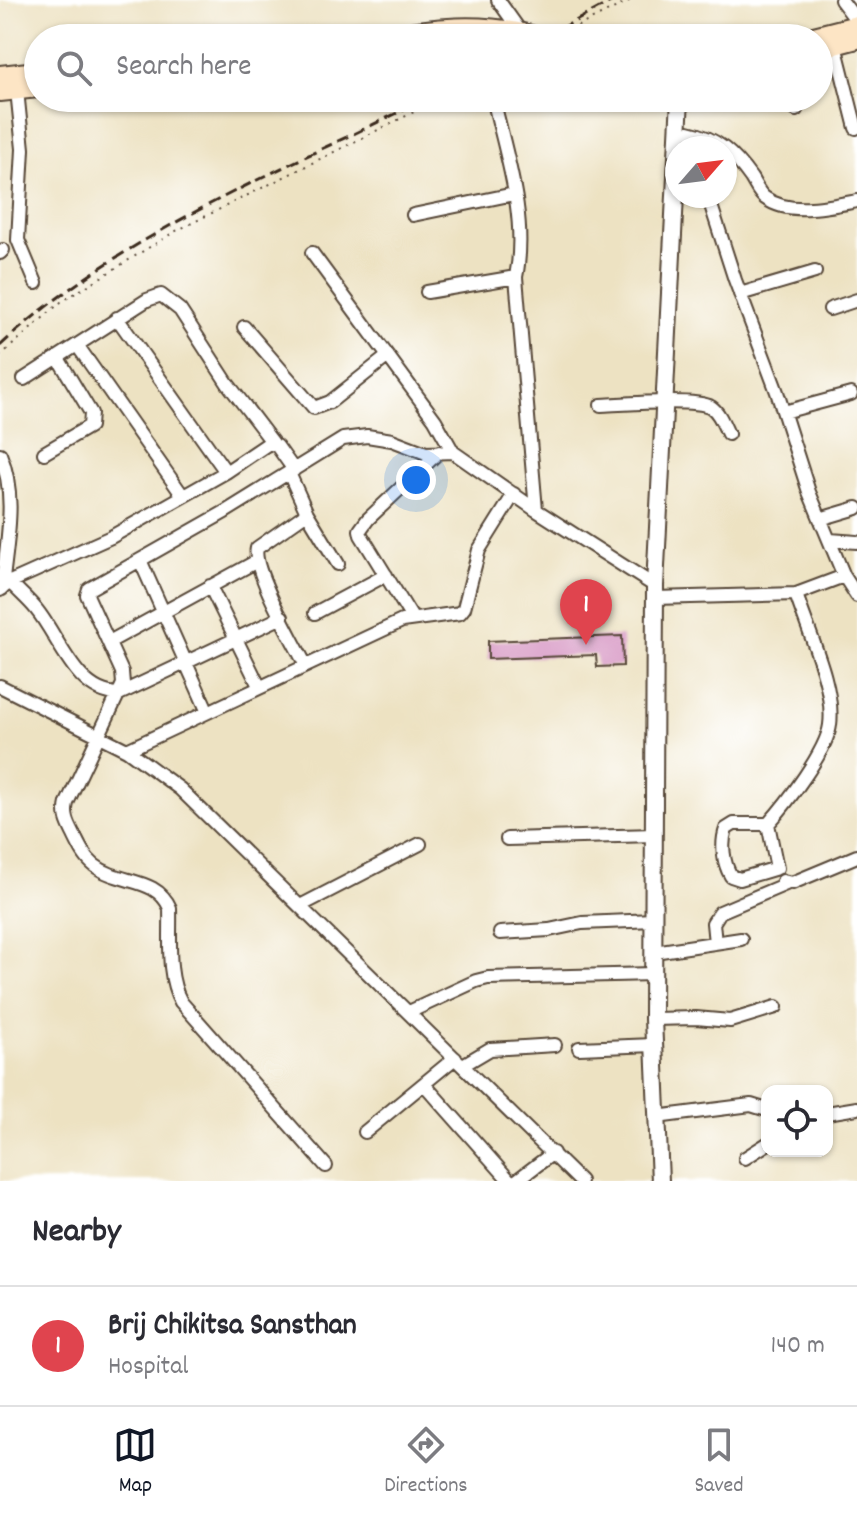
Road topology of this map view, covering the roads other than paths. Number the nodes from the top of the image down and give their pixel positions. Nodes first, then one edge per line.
1 (498, 0) edge
2 (841, 0) edge
3 (857, 23) edge
4 (515, 24) edge
5 (833, 30) edge
6 (857, 39) edge
7 (833, 45) edge
8 (833, 64) edge
9 (24, 72) edge
10 (0, 75) edge
11 (9, 91) edge
12 (496, 112) edge
13 (679, 112) edge
14 (683, 112) edge
15 (856, 128) edge
16 (688, 132) junction
17 (689, 136) edge
18 (514, 194) junction
19 (857, 201) edge
20 (712, 208) edge
21 (413, 215) dead end
22 (312, 253) dead end
23 (815, 272) dead end
24 (516, 277) junction
25 (36, 283) dead end
26 (427, 292) dead end
27 (740, 294) junction
28 (857, 300) edge
29 (830, 309) dead end
30 (117, 318) junction
31 (244, 327) dead end
32 (77, 345) junction
33 (388, 356) junction
34 (58, 358) junction
35 (24, 379) dead end
36 (851, 394) dead end
37 (664, 403) junction
38 (601, 405) dead end
39 (784, 412) junction
40 (728, 434) dead end
41 (273, 443) junction
42 (439, 452) junction
43 (453, 452) junction
44 (44, 453) dead end
45 (0, 454) edge
46 (292, 471) junction
47 (226, 472) junction
48 (514, 494) junction
49 (183, 496) junction
50 (857, 508) edge
51 (536, 510) junction
52 (307, 513) junction
53 (820, 519) junction
54 (830, 540) junction
55 (857, 542) edge
56 (140, 560) junction
57 (257, 561) junction
58 (338, 564) dead end
59 (386, 575) junction
60 (844, 576) junction
61 (210, 586) junction
62 (4, 587) edge
63 (655, 592) junction
64 (796, 594) junction
65 (857, 596) edge
66 (163, 612) junction
67 (315, 613) dead end
68 (282, 617) junction
69 (412, 618) junction
70 (236, 639) junction
71 (109, 642) junction
72 (186, 662) junction
73 (305, 664) junction
74 (0, 686) edge
75 (259, 686) junction
76 (119, 694) junction
77 (207, 710) junction
78 (100, 736) junction
79 (127, 750) junction
80 (768, 824) junction
81 (655, 835) junction
82 (507, 839) dead end
83 (420, 844) dead end
84 (857, 856) edge
85 (777, 868) junction
86 (786, 884) junction
87 (300, 906) junction
88 (654, 920) junction
89 (500, 933) dead end
90 (741, 939) dead end
91 (715, 943) junction
92 (654, 952) junction
93 (654, 974) junction
94 (776, 1007) dead end
95 (409, 1012) junction
96 (653, 1019) junction
97 (555, 1045) dead end
98 (654, 1045) junction
99 (579, 1048) dead end
100 (459, 1062) junction
101 (424, 1084) junction
102 (761, 1108) edge
103 (857, 1108) edge
104 (833, 1112) edge
105 (656, 1117) junction
106 (365, 1132) dead end
107 (761, 1148) edge
108 (553, 1153) junction
109 (745, 1158) dead end
110 (326, 1166) dead end
111 (510, 1181) edge
112 (516, 1181) edge
113 (580, 1181) edge
114 (660, 1181) edge

1 - 4 street
2 - 3 street
3 - 5 main road
6 - 7 main road
8 - 15 street
9 - 10 main road
11 - 25 street
12 - 18 street
13 - 37 street
14 - 16 street
16 - 17 street
16 - 19 street
18 - 21 street
18 - 24 street
20 - 27 street
22 - 33 street
23 - 27 street
24 - 26 street
24 - 51 street
27 - 39 street
28 - 29 street
30 - 32 street
30 - 41 street
30 - 47 street
31 - 33 street
32 - 34 street
32 - 49 street
33 - 43 street
34 - 35 street
34 - 44 street
36 - 39 street
37 - 38 street
37 - 40 street
37 - 63 street
39 - 53 street
41 - 46 street
41 - 47 street
42 - 43 street
42 - 46 street
42 - 59 street
43 - 48 street
45 - 62 street
46 - 52 street
46 - 56 street
47 - 49 street
48 - 51 street
48 - 69 street
49 - 62 street
50 - 53 street
51 - 63 street
52 - 57 street
52 - 58 street
53 - 54 street
54 - 55 street
54 - 60 street
56 - 66 street
56 - 71 street
57 - 61 street
57 - 68 street
59 - 67 street
59 - 69 street
60 - 64 street
60 - 65 street
61 - 66 street
61 - 70 street
62 - 76 street
63 - 64 street
63 - 81 street
64 - 80 street
66 - 71 street
66 - 72 street
68 - 70 street
68 - 73 street
69 - 73 street
70 - 72 street
70 - 75 street
71 - 76 street
72 - 76 street
72 - 77 street
73 - 75 street
74 - 78 street
75 - 77 street
76 - 78 street
77 - 79 street
78 - 79 street
78 - 110 street
79 - 87 street
80 - 85 street
80 - 85 street
81 - 82 street
81 - 88 street
83 - 87 street
84 - 86 street
85 - 86 street
86 - 91 street
87 - 95 street
88 - 89 street
88 - 92 street
90 - 91 street
91 - 92 street
92 - 93 street
93 - 95 street
93 - 96 street
94 - 96 street
95 - 100 street
96 - 98 street
97 - 100 street
98 - 99 street
98 - 105 street
100 - 101 street
100 - 108 street
101 - 106 street
101 - 111 street
102 - 105 street
103 - 104 street
105 - 114 street
107 - 109 street
108 - 112 street
108 - 113 street

